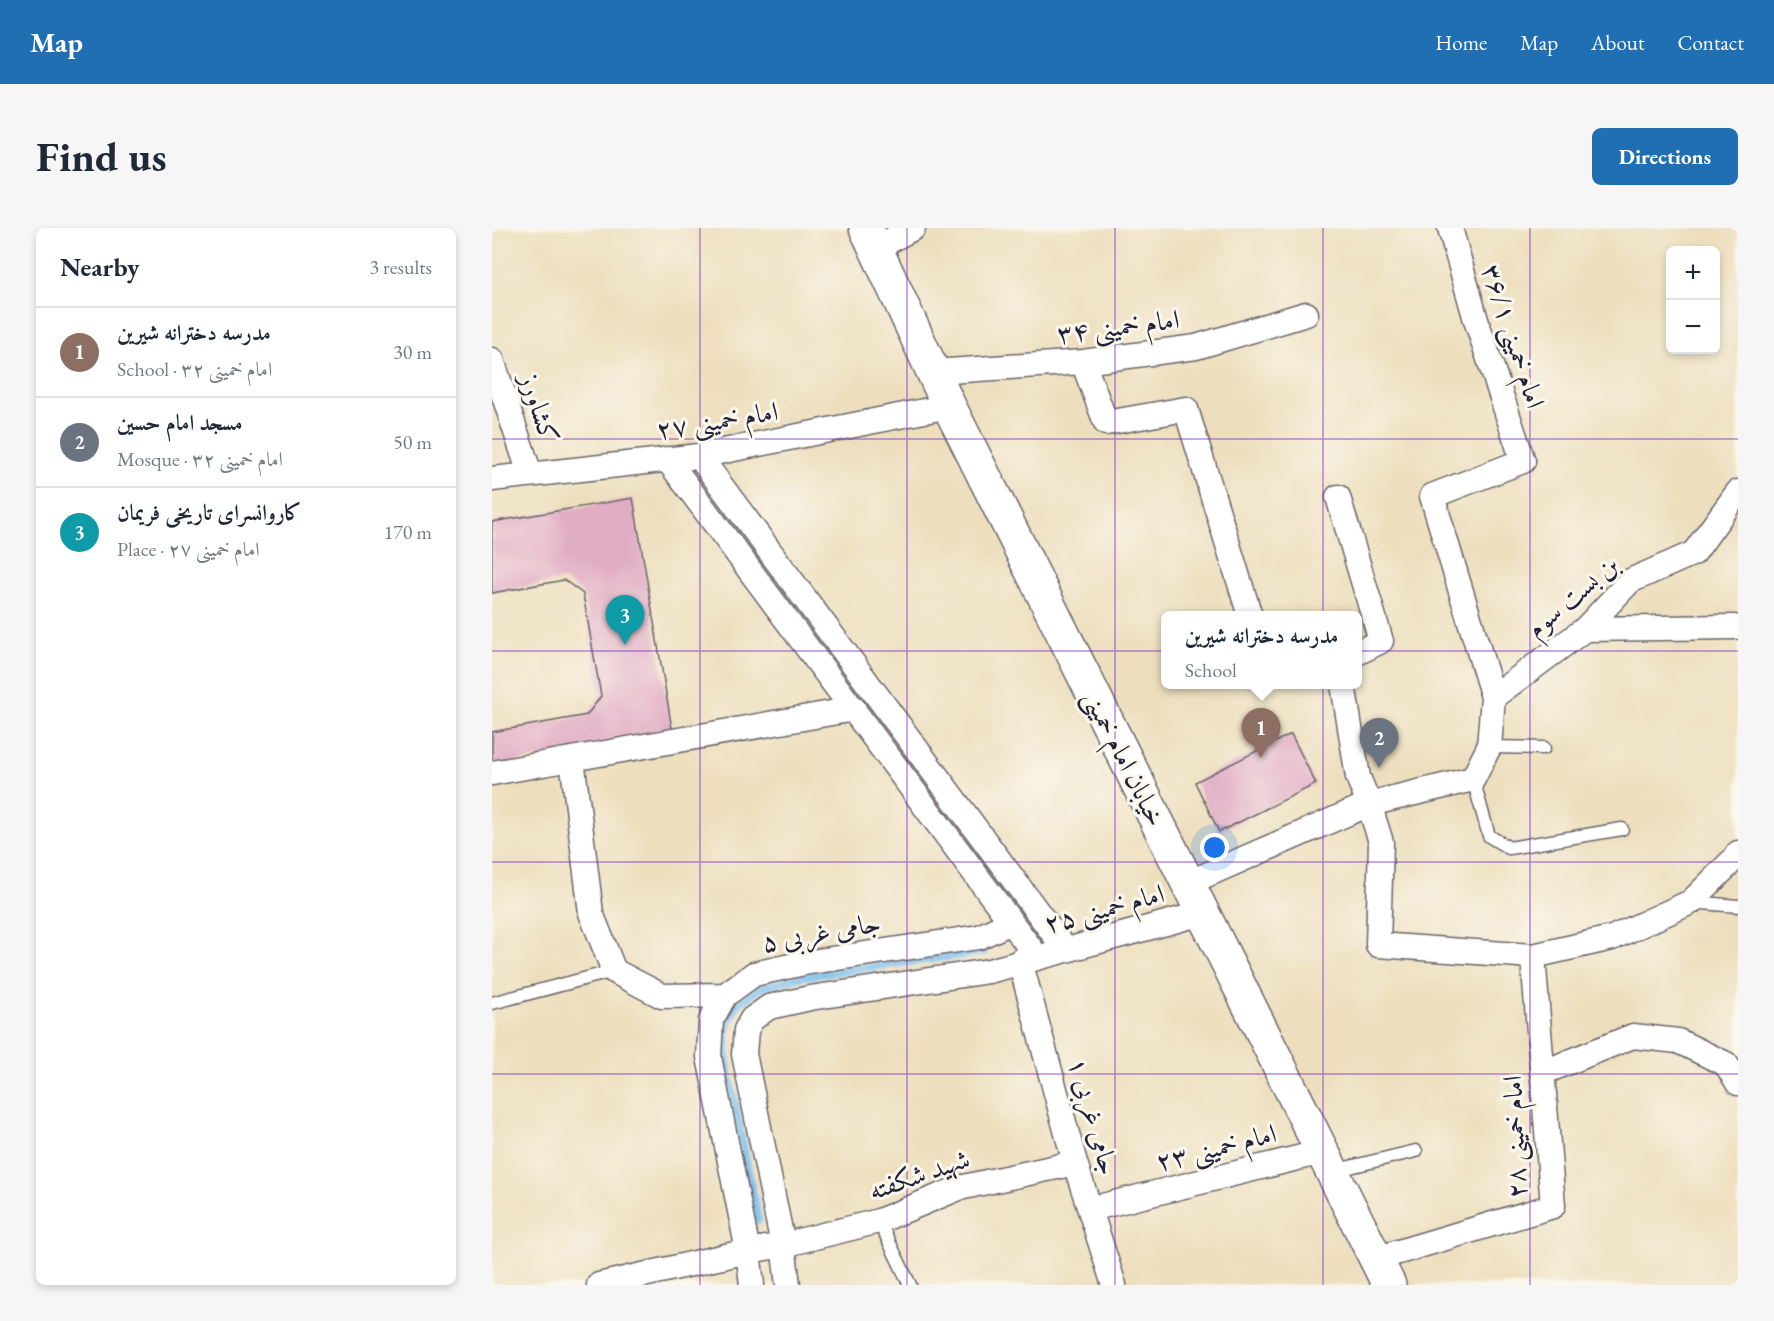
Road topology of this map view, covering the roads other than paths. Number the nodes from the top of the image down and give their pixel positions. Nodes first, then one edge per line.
1 (913, 228) edge
2 (1450, 228) edge
3 (871, 238) edge
4 (1306, 314) dead end
5 (492, 360) edge
6 (1083, 362) junction
7 (933, 372) junction
8 (949, 406) junction
9 (699, 456) junction
10 (668, 459) junction
11 (530, 474) junction
12 (492, 479) edge
13 (1738, 492) edge
14 (1338, 497) dead end
15 (1249, 611) edge
16 (1734, 627) dead end
17 (1585, 628) junction
18 (1362, 650) edge
19 (1344, 689) edge
20 (1493, 697) junction
21 (854, 709) junction
22 (1489, 747) junction
23 (1544, 748) dead end
24 (572, 759) junction
25 (492, 773) edge
26 (1473, 779) junction
27 (1369, 804) junction
28 (1622, 829) dead end
29 (1738, 853) edge
30 (1188, 884) junction
31 (1691, 902) junction
32 (1738, 906) edge
33 (1203, 913) junction
34 (1011, 922) junction
35 (1065, 949) junction
36 (1533, 956) junction
37 (1028, 959) junction
38 (614, 970) junction
39 (725, 995) junction
40 (492, 1003) edge
41 (1542, 1073) junction
42 (1738, 1083) edge
43 (1416, 1151) dead end
44 (1327, 1161) junction
45 (1075, 1163) junction
46 (1090, 1209) junction
47 (879, 1221) junction
48 (783, 1245) junction
49 (748, 1251) junction
50 (1382, 1272) edge
51 (599, 1285) edge
52 (753, 1285) edge
53 (788, 1285) edge
54 (910, 1285) edge
55 (1114, 1285) edge

1 - 3 street
2 - 20 street, امام خمینی ۳۶/۱
3 - 7 street, خیابان امام خمینی
4 - 6 street, امام خمینی ۳۴
5 - 11 street, کشاورز
6 - 7 street, امام خمینی ۳۴
6 - 15 street
7 - 8 street, خیابان امام خمینی
8 - 9 street, امام خمینی ۲۷
8 - 30 street, خیابان امام خمینی
9 - 10 street, امام خمینی ۲۷
9 - 35 street
10 - 11 street, امام خمینی ۲۷
10 - 21 street
11 - 12 street, امام خمینی ۲۷
13 - 17 street, بن بست سوم
14 - 18 street
16 - 17 street
17 - 20 street, بن بست سوم
19 - 27 street
20 - 22 street
21 - 24 street
21 - 34 street
22 - 23 lane
22 - 26 street
24 - 25 street
24 - 38 street
26 - 27 street
26 - 28 lane
27 - 30 street
27 - 36 street
29 - 31 street
30 - 33 street, خیابان امام خمینی
31 - 32 lane
31 - 36 street
33 - 35 street, امام خمینی ۲۵
33 - 44 street, خیابان امام خمینی
34 - 37 street
34 - 39 street, جامی غربی ۵
35 - 37 street, امام خمینی ۲۵
36 - 41 street, امام خمینی ۲۸
37 - 45 street, جامی غربی ۱
37 - 48 street
38 - 39 street
38 - 40 lane
39 - 49 street, جامی غربی ۵
41 - 42 street
41 - 50 street, امام خمینی ۲۸
43 - 44 lane
44 - 46 street, امام خمینی ۲۳
44 - 50 street, خیابان امام خمینی
45 - 46 street, جامی غربی ۱
45 - 47 street, شهید شکفته
46 - 55 street, جامی غربی ۱
47 - 48 street, شهید شکفته
47 - 54 lane
48 - 49 street, شهید شکفته
48 - 53 street
49 - 51 street
49 - 52 street, جامی غربی ۵

